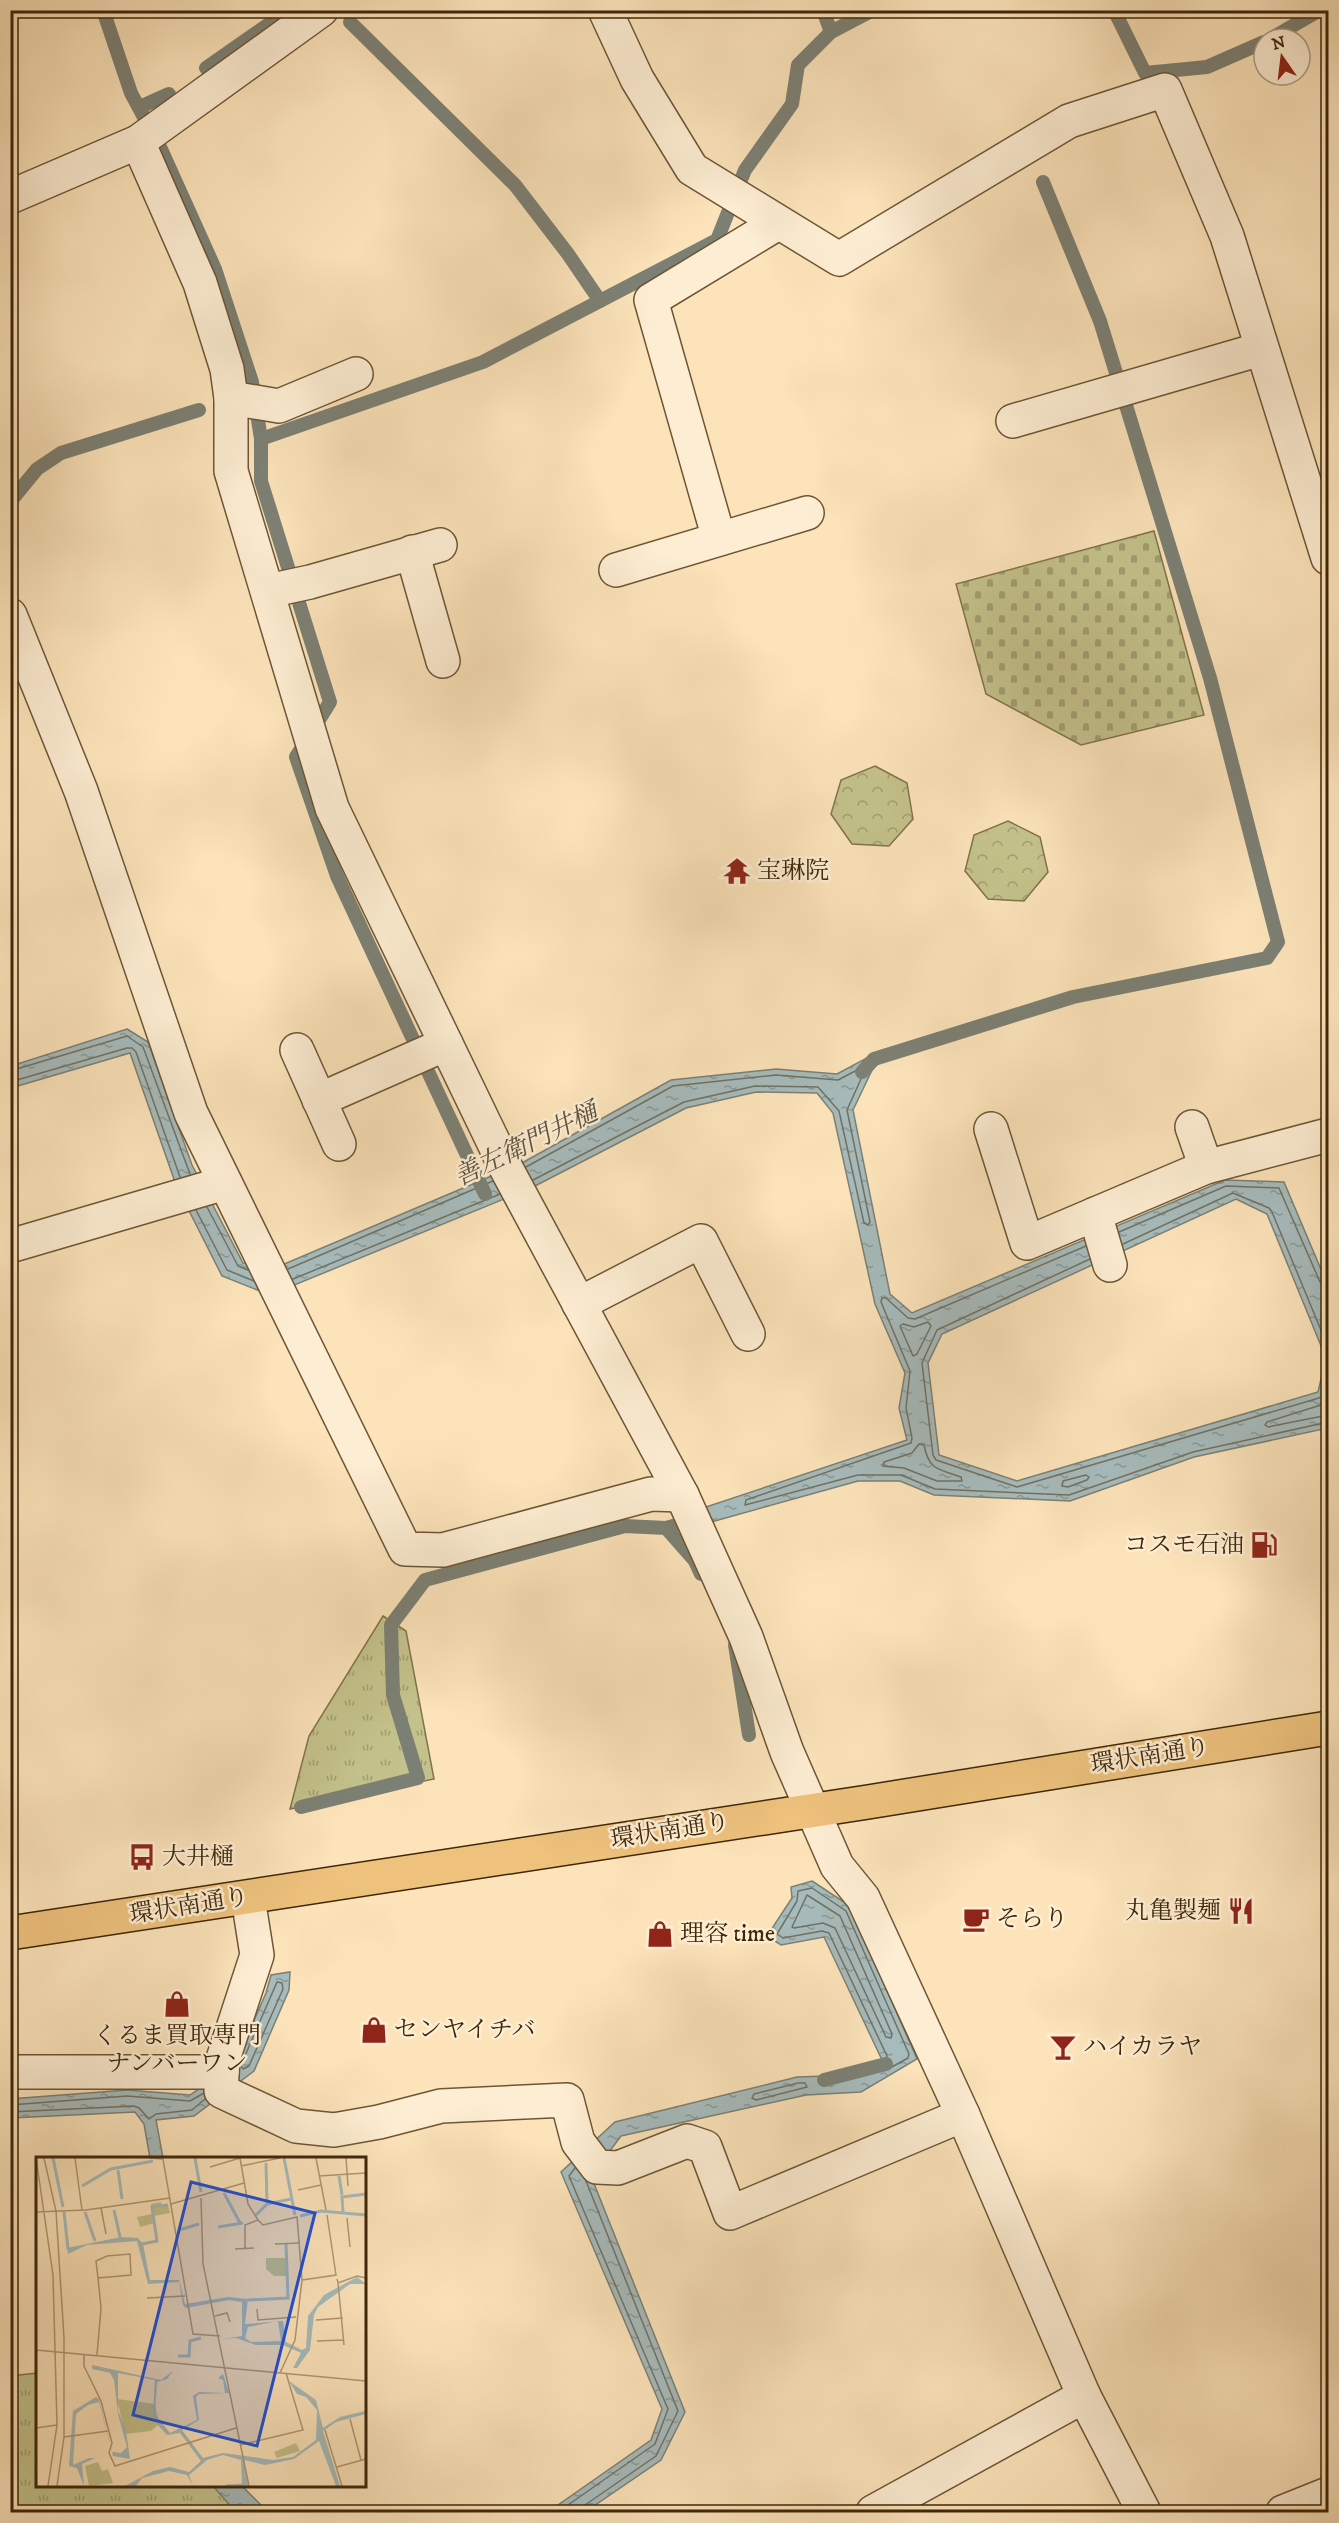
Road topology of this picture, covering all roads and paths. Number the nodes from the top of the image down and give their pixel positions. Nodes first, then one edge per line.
1 (321, 10) edge
2 (605, 10) edge
3 (151, 133) junction
4 (10, 197) edge
5 (778, 223) junction
6 (1262, 349) junction
7 (356, 374) dead end
8 (231, 398) junction
9 (1013, 421) dead end
10 (807, 513) dead end
11 (719, 539) junction
12 (1329, 558) edge
13 (616, 570) dead end
14 (268, 591) junction
15 (10, 615) edge
16 (443, 661) dead end
17 (446, 1044) junction
18 (297, 1050) dead end
19 (319, 1100) junction
20 (1192, 1127) dead end
21 (991, 1129) dead end
22 (1329, 1135) edge
23 (339, 1144) dead end
24 (1206, 1167) junction
25 (219, 1185) junction
26 (1095, 1214) junction
27 (10, 1246) edge
28 (1110, 1265) dead end
29 (579, 1304) junction
30 (748, 1334) dead end
31 (684, 1499) junction
32 (1329, 1728) edge
33 (813, 1809) junction
34 (248, 1898) junction
35 (10, 1933) edge
36 (10, 2072) edge
37 (222, 2072) junction
38 (963, 2115) junction
39 (1084, 2396) junction
40 (1329, 2494) edge
41 (873, 2512) edge
42 (1144, 2512) edge
43 (1283, 2512) edge

1 - 3 street
2 - 5 street
3 - 4 street
3 - 8 street
5 - 6 street
5 - 11 street
6 - 9 street
6 - 12 street
7 - 8 street
8 - 14 street
10 - 11 street
11 - 13 street
14 - 16 street
14 - 17 street
15 - 25 street
17 - 19 street
17 - 29 street
18 - 19 street
19 - 23 street
20 - 24 street
21 - 26 street
22 - 24 street
24 - 26 street
25 - 27 street
25 - 31 street
26 - 28 street
29 - 30 street
29 - 31 street
31 - 33 street
32 - 33 highway, 環状南通り
33 - 34 highway, 環状南通り
33 - 38 street
34 - 35 highway, 環状南通り
34 - 37 street
36 - 37 street
37 - 38 street
38 - 39 street
39 - 41 street
39 - 42 street
40 - 43 street

